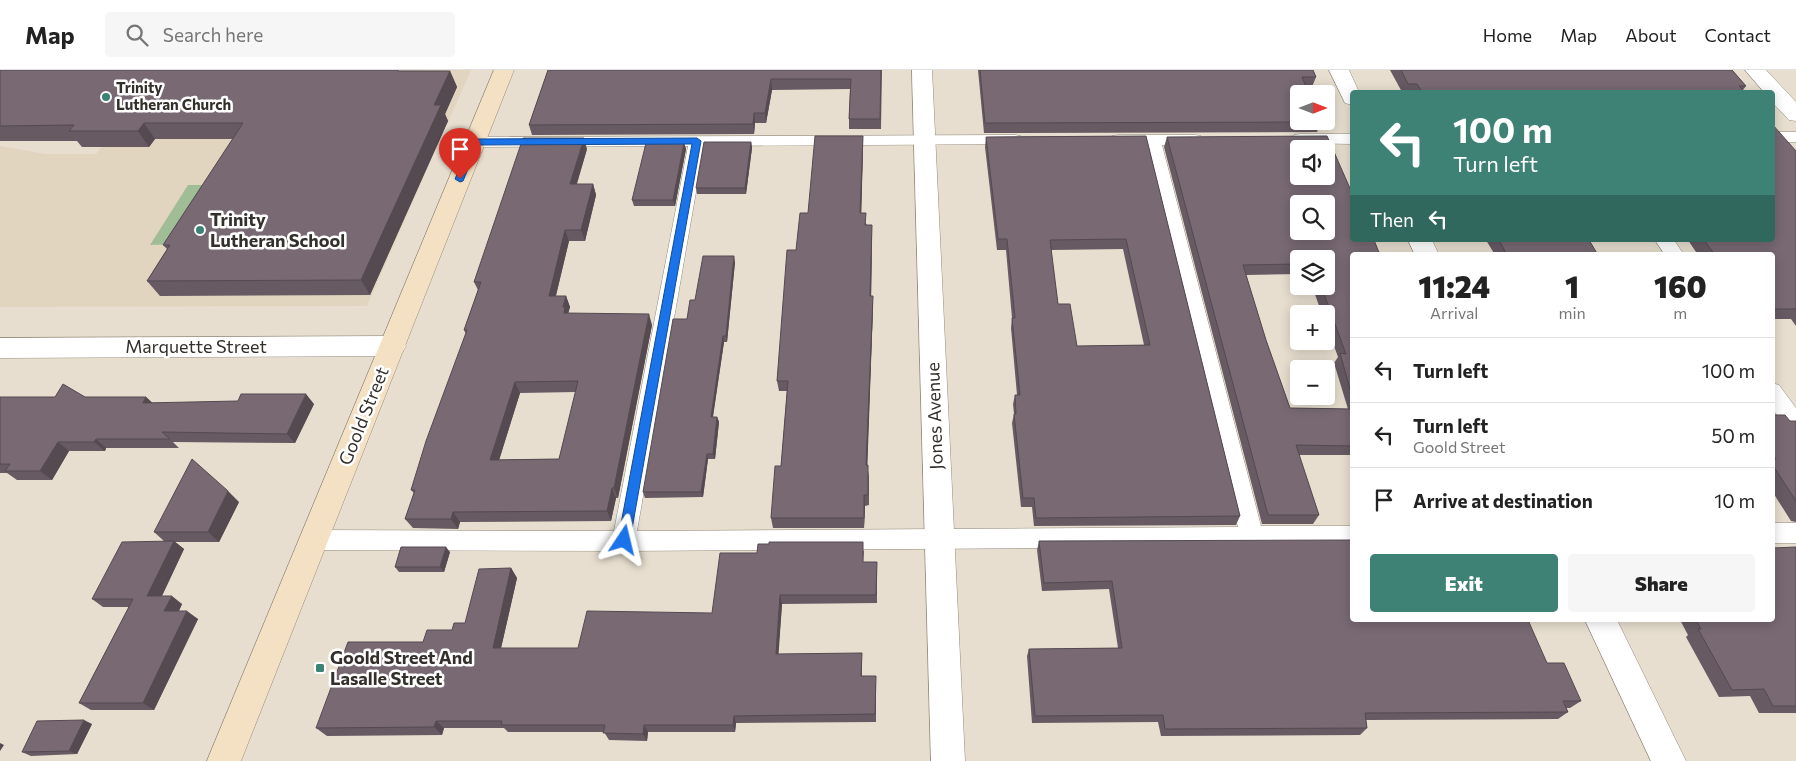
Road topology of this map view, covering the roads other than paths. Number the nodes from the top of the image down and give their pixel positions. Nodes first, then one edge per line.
1 (504, 70) edge
2 (922, 70) edge
3 (1338, 70) edge
4 (1755, 70) edge
5 (1773, 90) edge
6 (1775, 92) edge
7 (1350, 95) edge
8 (1796, 115) edge
9 (1775, 137) edge
10 (1796, 137) edge
11 (1286, 139) edge
12 (1350, 139) edge
13 (925, 140) junction
14 (1034, 140) edge
15 (1103, 140) edge
16 (1152, 140) junction
17 (1210, 140) edge
18 (697, 141) junction
19 (475, 142) junction
20 (392, 346) junction
21 (0, 348) edge
22 (1775, 395) edge
23 (1796, 424) edge
24 (1775, 533) edge
25 (1796, 533) edge
26 (1350, 536) edge
27 (1252, 537) junction
28 (940, 538) junction
29 (314, 540) junction
30 (624, 540) junction
31 (1602, 622) edge
32 (224, 761) edge
33 (948, 761) edge
34 (1668, 761) edge

1 - 19 street, Goold Street
2 - 13 street, Jones Avenue
3 - 7 street
4 - 5 street
6 - 8 street
9 - 10 lane
11 - 12 lane
13 - 14 lane
13 - 18 lane
13 - 28 street, Jones Avenue
15 - 16 lane
16 - 17 lane
16 - 27 lane
18 - 19 lane
18 - 30 lane
19 - 20 street, Goold Street
20 - 21 street, Marquette Street
20 - 29 street, Goold Street
22 - 23 lane
24 - 25 lane
26 - 27 lane
27 - 28 lane
28 - 30 lane
28 - 33 street, Jones Avenue
29 - 30 lane
29 - 32 street, Goold Street
31 - 34 street

